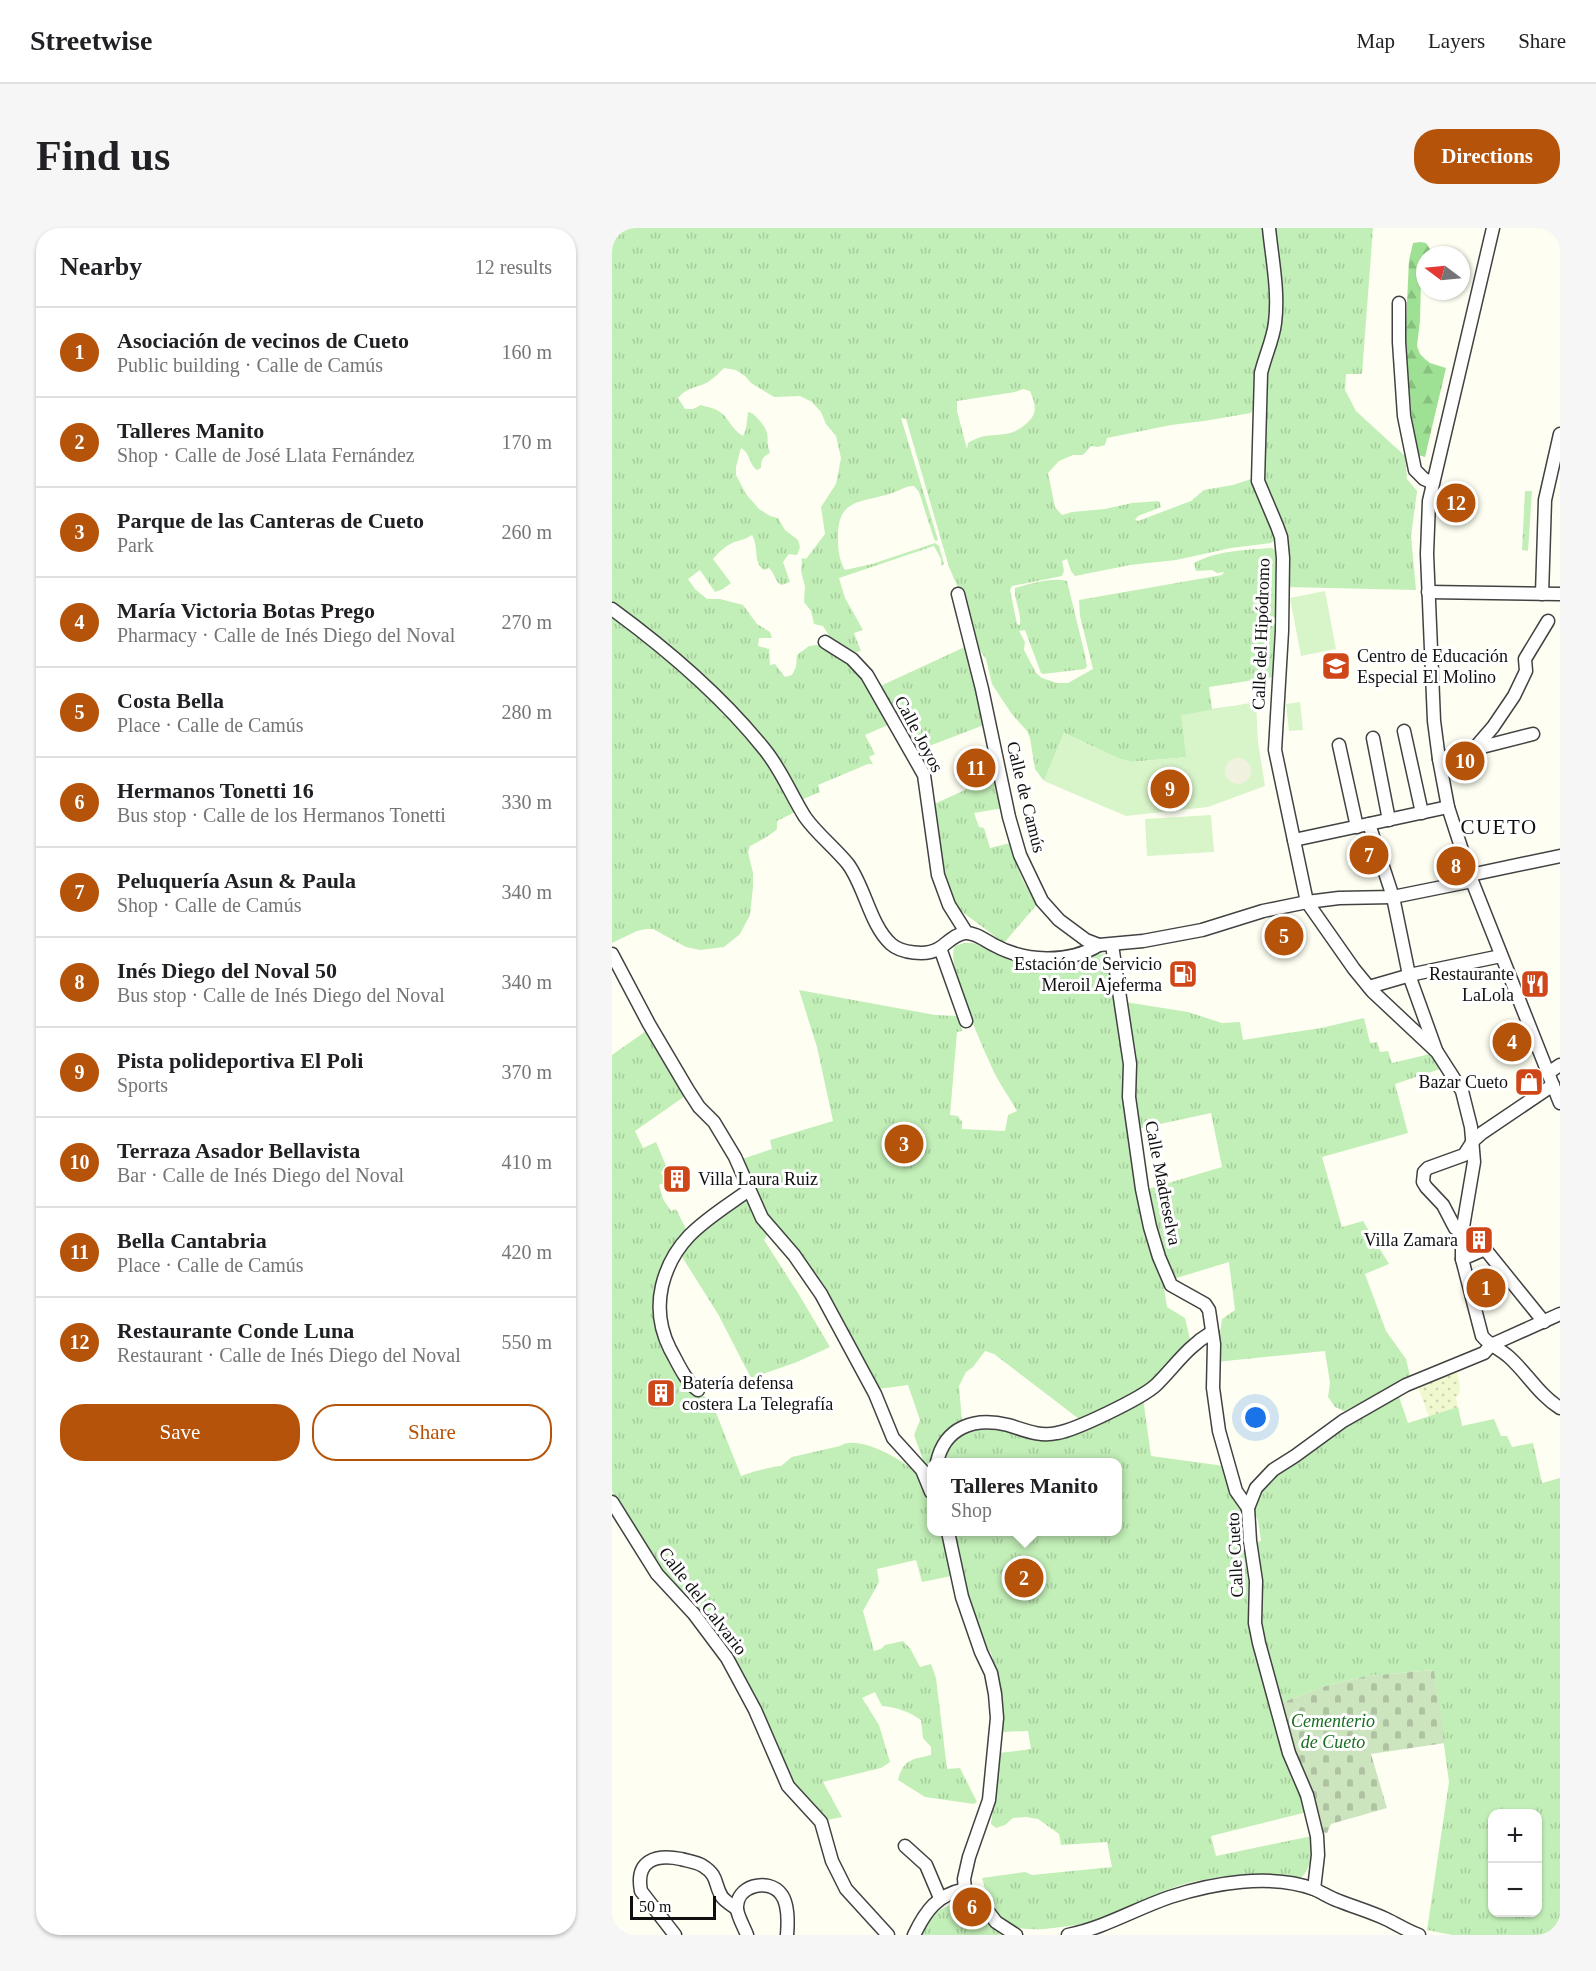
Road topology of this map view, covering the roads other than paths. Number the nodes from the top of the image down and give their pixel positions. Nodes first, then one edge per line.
1 (1269, 228) edge
2 (1493, 228) edge
3 (1399, 303) dead end
4 (1560, 434) edge
5 (1433, 483) junction
6 (1428, 592) junction
7 (958, 594) dead end
8 (1542, 594) junction
9 (1560, 594) edge
10 (612, 609) edge
11 (1548, 621) dead end
12 (825, 642) dead end
13 (1404, 731) dead end
14 (1533, 734) dead end
15 (1373, 738) dead end
16 (1339, 745) dead end
17 (1474, 749) junction
18 (1439, 759) junction
19 (1448, 807) junction
20 (1422, 813) junction
21 (1389, 820) junction
22 (1363, 825) junction
23 (1294, 840) junction
24 (1560, 856) edge
25 (1471, 878) junction
26 (1393, 897) junction
27 (1307, 902) junction
28 (966, 932) junction
29 (1105, 945) junction
30 (940, 948) junction
31 (612, 954) edge
32 (1501, 956) junction
33 (1409, 975) junction
34 (1369, 987) junction
35 (966, 1021) dead end
36 (1437, 1052) junction
37 (1560, 1065) edge
38 (1548, 1073) junction
39 (1553, 1085) junction
40 (1560, 1103) edge
41 (1473, 1142) junction
42 (749, 1190) junction
43 (1462, 1233) junction
44 (1462, 1259) junction
45 (1560, 1314) edge
46 (1544, 1323) junction
47 (1212, 1332) junction
48 (1491, 1345) junction
49 (698, 1390) dead end
50 (1560, 1408) edge
51 (938, 1458) edge
52 (927, 1482) edge
53 (612, 1502) edge
54 (1248, 1508) junction
55 (949, 1536) edge
56 (905, 1846) dead end
57 (965, 1889) junction
58 (1314, 1889) junction
59 (940, 1898) junction
60 (737, 1909) junction
61 (1413, 1934) edge
62 (675, 1935) edge
63 (747, 1935) edge
64 (788, 1935) edge
65 (888, 1935) edge
66 (914, 1935) edge
67 (1016, 1935) edge
68 (1068, 1935) edge

1 - 23 street, Calle del Hipódromo
2 - 5 street
3 - 5 street
4 - 8 street
5 - 6 street
6 - 8 street
6 - 18 street
7 - 29 street, Calle de Camús
8 - 9 street
10 - 30 street
11 - 17 street
12 - 28 street, Calle Joyos
13 - 20 street
14 - 17 street
15 - 21 street
16 - 22 street
17 - 18 street
18 - 19 street
19 - 20 street
19 - 25 street
20 - 21 street
21 - 22 street
22 - 23 street
22 - 26 street
23 - 27 street, Calle del Hipódromo
24 - 25 street
25 - 26 street
25 - 32 street
26 - 27 street
26 - 33 street
27 - 29 street
27 - 34 street
28 - 29 street
28 - 30 street
29 - 47 street, Calle Madreselva
30 - 35 street
31 - 42 street
32 - 33 street
32 - 38 street
33 - 34 street
33 - 36 street
34 - 36 street
36 - 41 street
37 - 38 street
38 - 39 street
39 - 40 street
39 - 41 street
41 - 43 street
41 - 43 street
42 - 49 street
42 - 52 street
43 - 44 street
44 - 46 street
44 - 48 street
45 - 46 street
46 - 48 street
47 - 51 street
47 - 54 street, Calle Madreselva
48 - 50 street
48 - 54 street, Calle Cueto
53 - 65 street, Calle del Calvario
54 - 58 street, Calle Cueto
55 - 57 street
56 - 59 street
57 - 59 street
57 - 67 street
58 - 61 street
58 - 68 street
59 - 66 street
60 - 62 street
60 - 63 street
60 - 64 street

